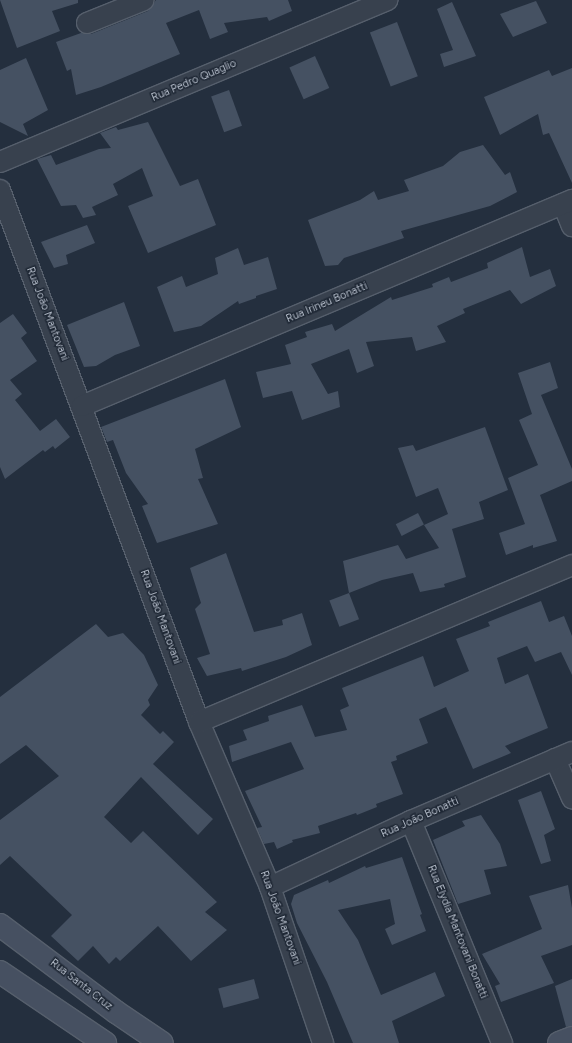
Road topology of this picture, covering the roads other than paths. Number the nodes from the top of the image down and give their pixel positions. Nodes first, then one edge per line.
1 (144, 0) edge
2 (388, 0) edge
3 (87, 23) dead end
4 (0, 162) edge
5 (0, 190) edge
6 (568, 202) edge
7 (572, 226) edge
8 (82, 406) junction
9 (572, 566) edge
10 (199, 722) junction
11 (564, 756) edge
12 (572, 798) edge
13 (411, 821) junction
14 (270, 887) junction
15 (0, 925) edge
16 (0, 972) edge
17 (572, 1038) edge
18 (105, 1043) edge
19 (162, 1043) edge
20 (323, 1043) edge
21 (502, 1043) edge
22 (559, 1043) edge

1 - 3 street
2 - 4 street, Rua Pedro Quaglio
5 - 8 street, Rua João Mantovani
6 - 7 street
6 - 8 street, Rua Irineu Bonatti
8 - 10 street, Rua João Mantovani
9 - 10 street
10 - 14 street, Rua João Mantovani
11 - 12 street
11 - 13 street, Rua João Bonatti
13 - 14 street, Rua João Bonatti
13 - 21 street, Rua Elydia Mantovani Bonatti
14 - 20 street, Rua João Mantovani
15 - 19 main road, Rua Santa Cruz
16 - 18 main road
17 - 22 main road

